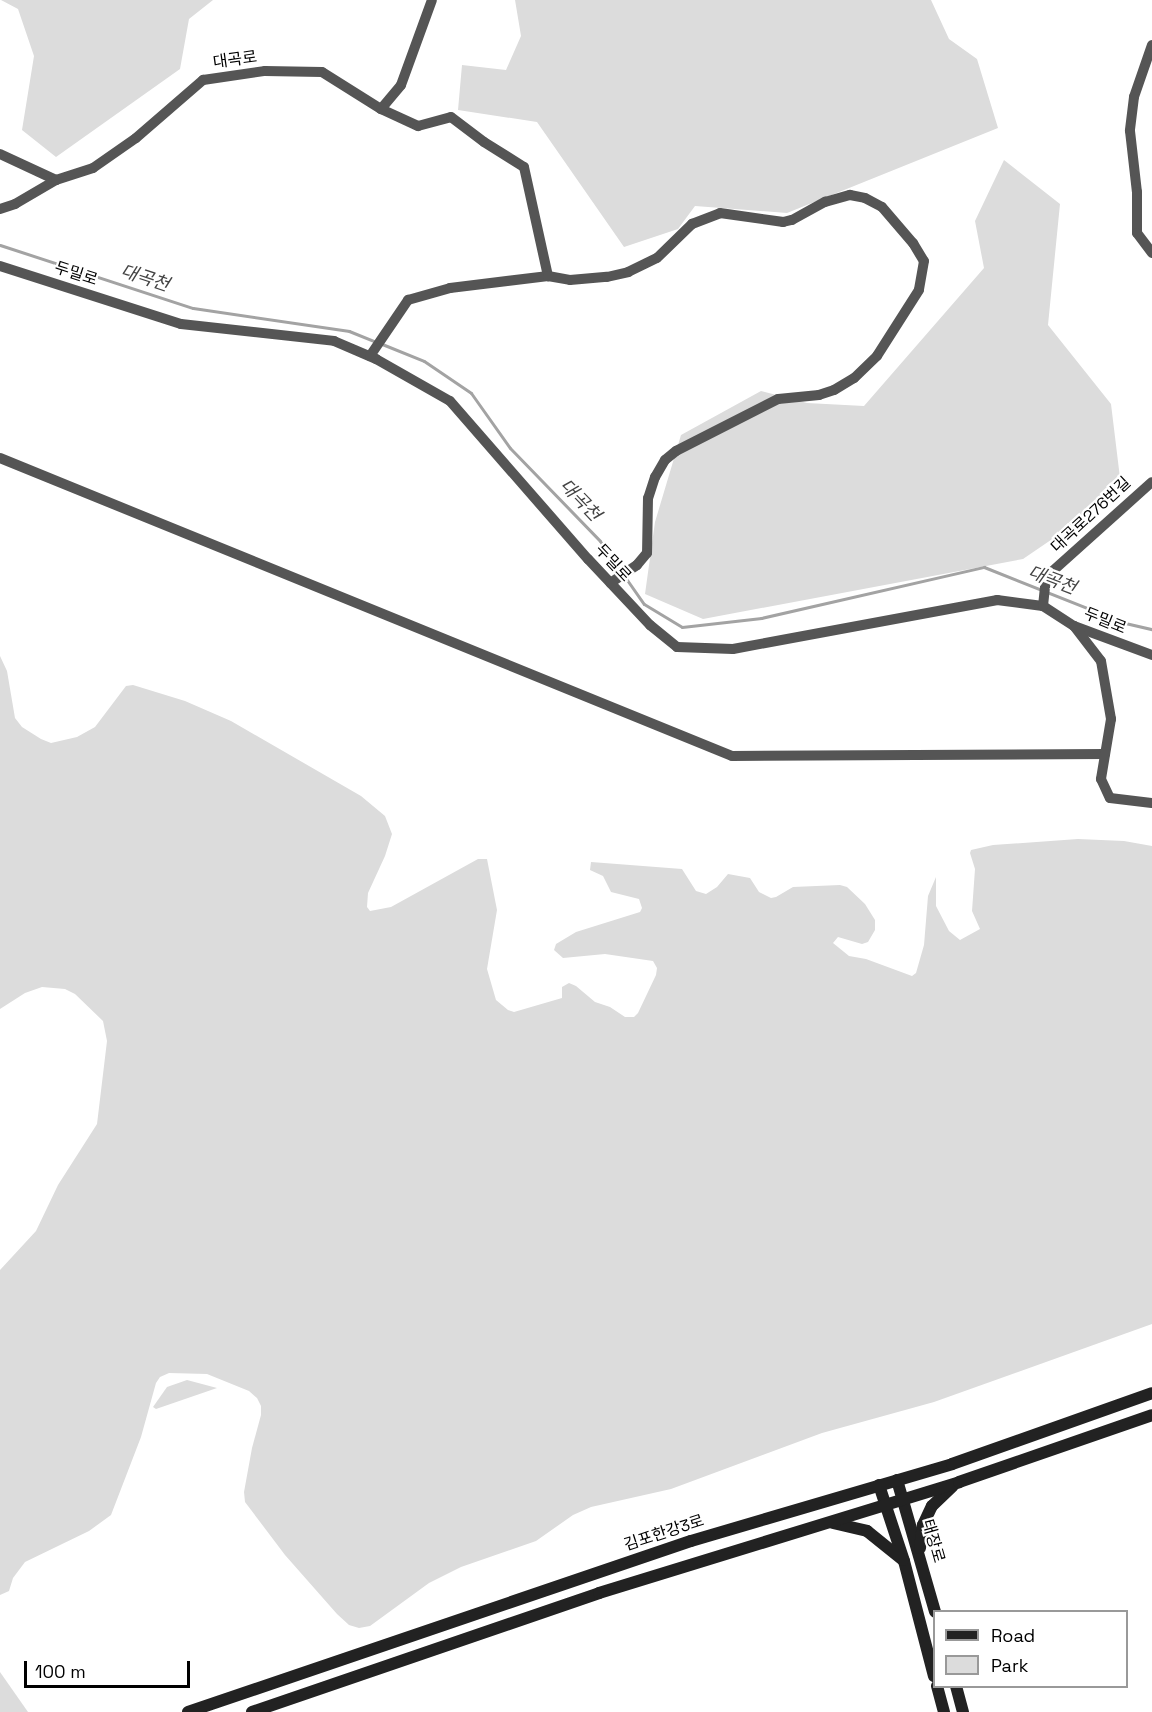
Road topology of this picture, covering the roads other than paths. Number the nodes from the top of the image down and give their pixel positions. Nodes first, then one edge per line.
1 (432, 0) edge
2 (1152, 45) edge
3 (381, 109) junction
4 (0, 154) edge
5 (56, 180) junction
6 (0, 209) edge
7 (1152, 254) edge
8 (0, 266) edge
9 (548, 276) junction
10 (372, 353) junction
11 (0, 458) edge
12 (1152, 482) edge
13 (614, 581) junction
14 (1043, 602) junction
15 (1074, 626) junction
16 (1152, 655) edge
17 (1105, 754) junction
18 (1152, 803) edge
19 (1152, 1393) edge
20 (1152, 1415) edge
21 (897, 1480) junction
22 (959, 1482) junction
23 (879, 1485) junction
24 (903, 1499) junction
25 (885, 1505) junction
26 (829, 1522) junction
27 (919, 1552) junction
28 (904, 1561) junction
29 (935, 1610) edge
30 (933, 1672) edge
31 (938, 1688) edge
32 (957, 1688) edge
33 (188, 1712) edge
34 (252, 1712) edge
35 (944, 1712) edge
36 (963, 1712) edge

1 - 3 street
2 - 7 street
3 - 5 street, 대곡로
3 - 9 street, 대곡로
4 - 5 street
5 - 6 street, 대곡로
8 - 10 street, 두밀로
9 - 10 street
9 - 13 street
10 - 13 street, 두밀로
11 - 17 street
12 - 14 street, 대곡로276번길
13 - 14 street, 두밀로
14 - 15 street, 두밀로
15 - 16 street, 두밀로
15 - 17 street
17 - 18 street
19 - 21 street, 김포한강3로
20 - 22 street
21 - 23 street, 김포한강3로
21 - 24 street, 태장로
22 - 24 street
22 - 27 street
23 - 25 street
23 - 33 street, 김포한강3로
24 - 25 street
24 - 27 street, 태장로
25 - 26 street
25 - 28 street
26 - 28 street
26 - 34 street
27 - 29 street, 태장로
28 - 30 street
31 - 35 street
32 - 36 street

